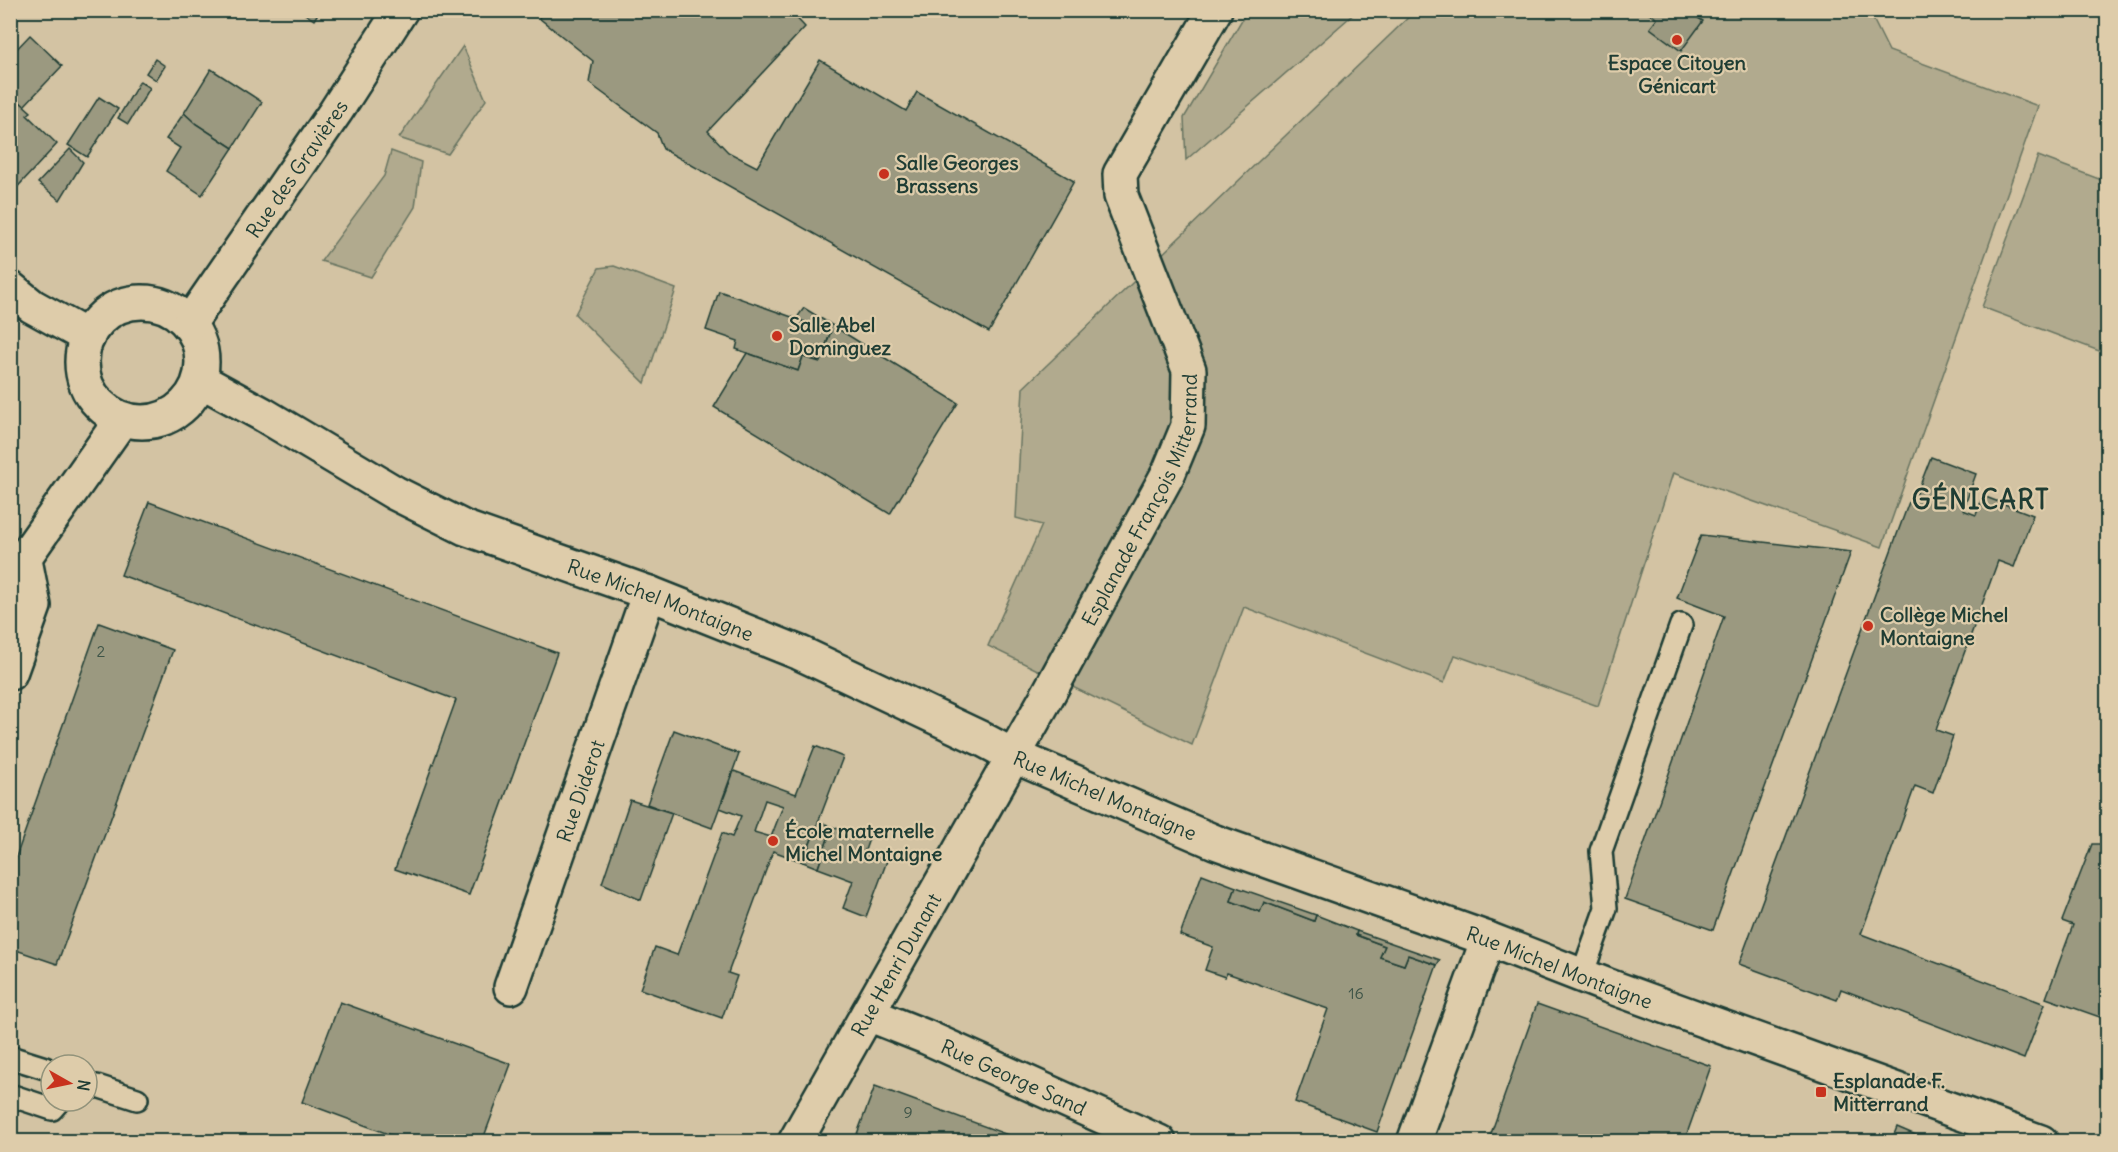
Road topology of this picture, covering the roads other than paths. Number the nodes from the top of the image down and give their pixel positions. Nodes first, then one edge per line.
1 (401, 10) edge
2 (1215, 10) edge
3 (10, 288) edge
4 (189, 324) junction
5 (88, 337) junction
6 (200, 380) junction
7 (122, 419) junction
8 (14, 573) edge
9 (648, 593) junction
10 (1681, 625) dead end
11 (10, 673) edge
12 (1014, 756) junction
13 (1488, 939) junction
14 (1582, 975) junction
15 (511, 987) dead end
16 (868, 1014) junction
17 (10, 1057) edge
18 (39, 1066) edge
19 (99, 1087) edge
20 (10, 1095) edge
21 (137, 1099) dead end
22 (39, 1105) edge
23 (795, 1142) edge
24 (1159, 1142) edge
25 (1414, 1142) edge
26 (2041, 1142) edge

1 - 4 street, Rue des Gravières
2 - 12 street, Esplanade François Mitterrand
3 - 5 street
4 - 5 street
4 - 6 street
5 - 7 street
6 - 7 street
6 - 9 street, Rue Michel Montaigne
7 - 8 street
8 - 11 street
9 - 12 street, Rue Michel Montaigne
9 - 15 street, Rue Diderot
10 - 14 lane
12 - 13 street, Rue Michel Montaigne
12 - 16 street, Rue Henri Dunant
13 - 14 street, Rue Michel Montaigne
13 - 25 street
14 - 26 street, Rue Michel Montaigne
16 - 23 street, Rue Henri Dunant
16 - 24 street, Rue George Sand
17 - 18 lane
19 - 21 lane
20 - 22 lane

